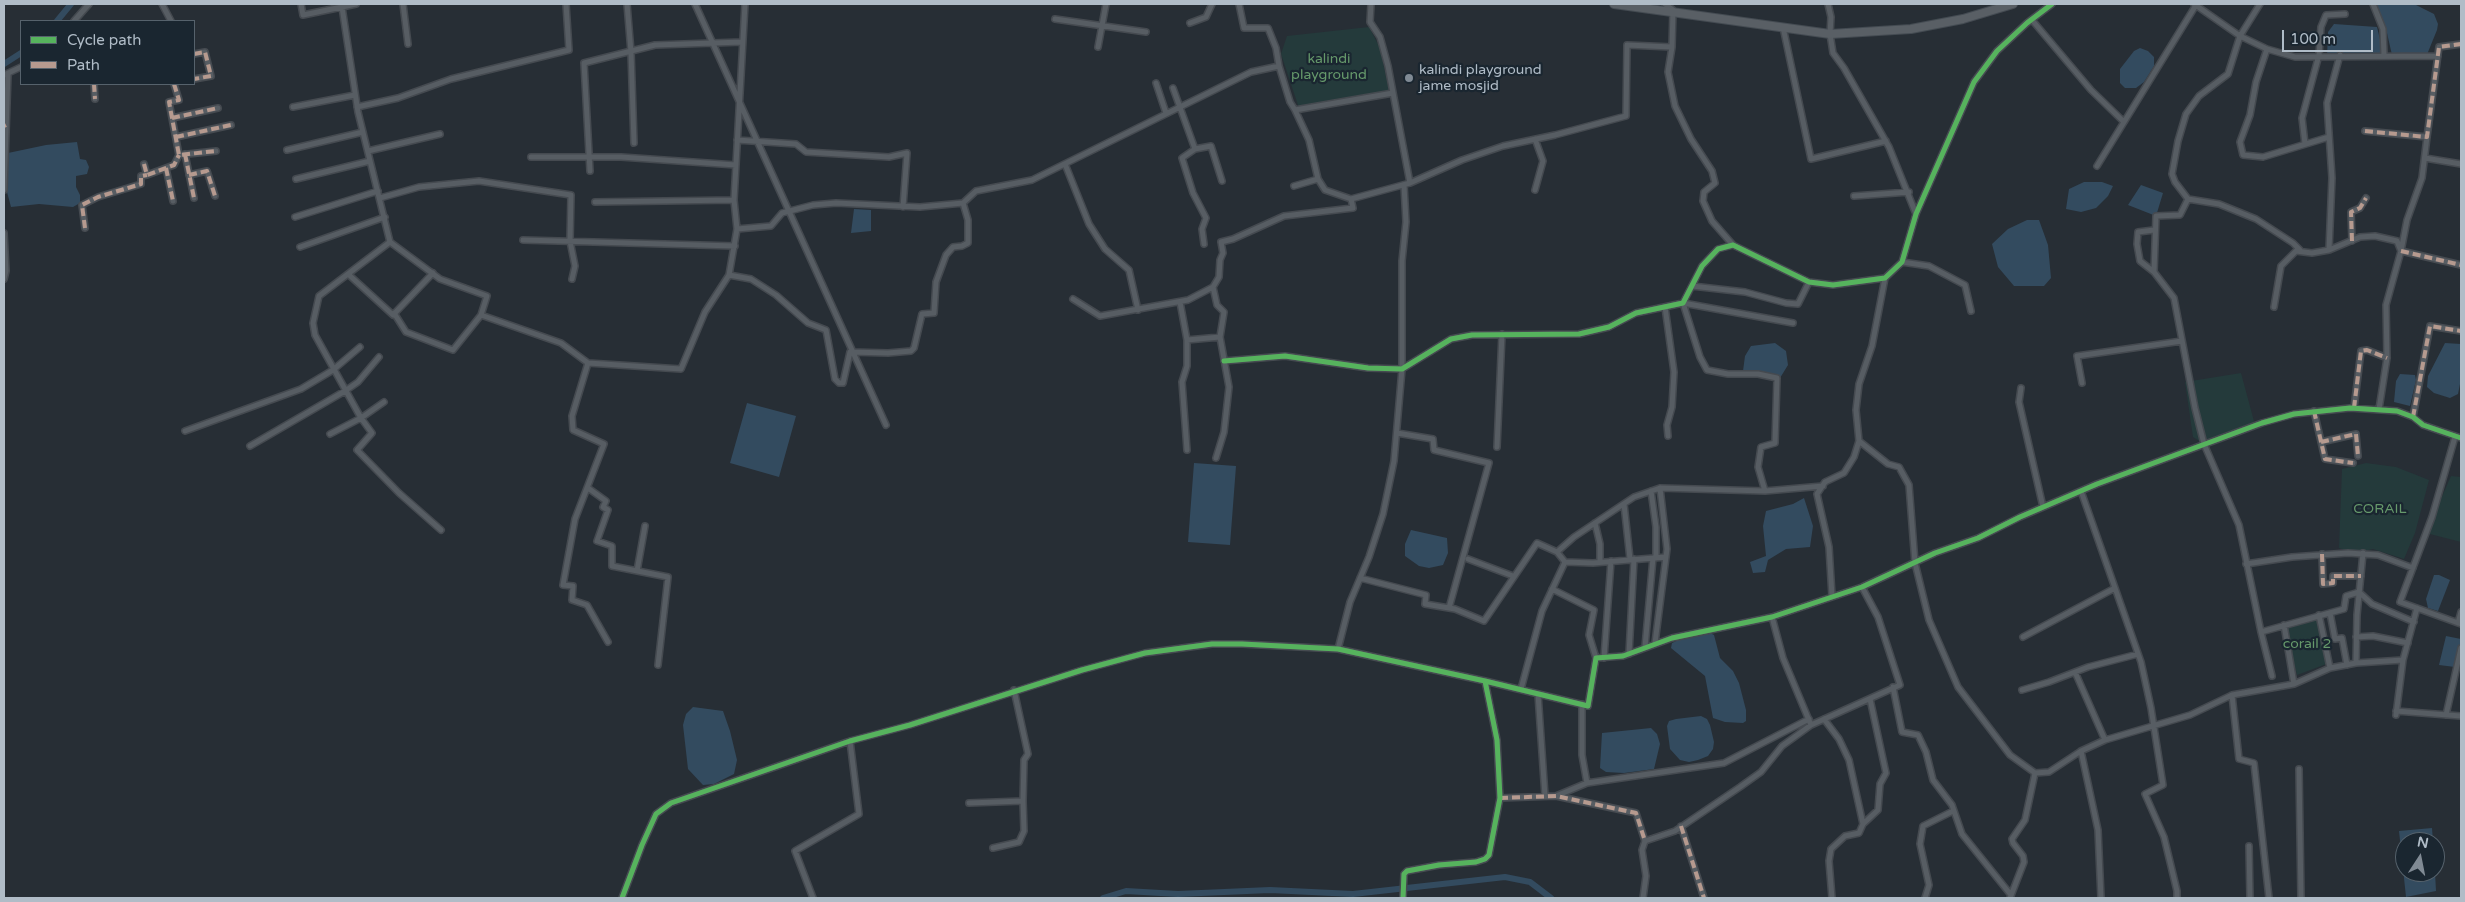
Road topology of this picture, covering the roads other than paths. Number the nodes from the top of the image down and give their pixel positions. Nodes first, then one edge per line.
1 (89, 4) edge
2 (162, 4) edge
3 (301, 4) edge
4 (356, 4) edge
5 (403, 4) edge
6 (566, 4) edge
7 (626, 4) edge
8 (695, 4) edge
9 (745, 4) edge
10 (1106, 4) edge
11 (1212, 4) edge
12 (1239, 4) edge
13 (1372, 4) edge
14 (1614, 4) edge
15 (1665, 4) edge
16 (1828, 4) edge
17 (2013, 4) edge
18 (2052, 4) edge
19 (2195, 4) edge
20 (2260, 4) edge
21 (2372, 4) edge
22 (342, 7) junction
23 (1673, 10) junction
24 (2345, 14) dead end
25 (1055, 19) dead end
26 (75, 20) edge
27 (170, 20) edge
28 (2032, 20) junction
29 (1190, 23) dead end
30 (1102, 25) junction
31 (1783, 27) junction
32 (1146, 32) dead end
33 (1830, 34) junction
34 (2240, 36) junction
35 (742, 42) junction
36 (408, 44) dead end
37 (2461, 44) edge
38 (1098, 47) dead end
39 (1672, 47) junction
40 (2266, 49) junction
41 (632, 52) junction
42 (195, 54) edge
43 (2319, 55) junction
44 (2340, 55) junction
45 (2384, 55) junction
46 (2438, 56) junction
47 (1279, 66) junction
48 (20, 68) edge
49 (6, 75) edge
50 (195, 79) edge
51 (1156, 83) dead end
52 (94, 85) edge
53 (174, 85) edge
54 (1173, 88) dead end
55 (1393, 94) junction
56 (355, 96) junction
57 (95, 99) dead end
58 (1181, 106) junction
59 (293, 107) dead end
60 (357, 107) junction
61 (218, 108) dead end
62 (1295, 110) junction
63 (1166, 113) junction
64 (172, 118) junction
65 (2124, 122) junction
66 (5, 125) edge
67 (231, 125) dead end
68 (2365, 131) dead end
69 (363, 132) junction
70 (440, 134) dead end
71 (176, 136) junction
72 (2329, 137) junction
73 (2427, 137) junction
74 (1535, 139) junction
75 (737, 140) junction
76 (1886, 141) junction
77 (634, 143) dead end
78 (2305, 144) junction
79 (1195, 149) junction
80 (286, 150) dead end
81 (368, 151) junction
82 (216, 152) dead end
83 (182, 155) junction
84 (531, 157) dead end
85 (590, 157) junction
86 (2425, 158) junction
87 (370, 161) junction
88 (144, 164) dead end
89 (736, 164) junction
90 (1065, 164) junction
91 (2461, 164) edge
92 (2097, 166) dead end
93 (166, 168) junction
94 (590, 171) dead end
95 (147, 174) junction
96 (189, 175) junction
97 (296, 179) dead end
98 (1318, 180) junction
99 (1222, 181) dead end
100 (1410, 183) junction
101 (1404, 185) junction
102 (1294, 186) dead end
103 (4, 190) edge
104 (1535, 190) dead end
105 (378, 191) junction
106 (1909, 192) junction
107 (215, 196) dead end
108 (1854, 196) dead end
109 (194, 198) dead end
110 (380, 198) junction
111 (2366, 198) dead end
112 (1351, 199) junction
113 (2188, 199) junction
114 (734, 200) junction
115 (173, 201) dead end
116 (595, 202) dead end
117 (963, 203) junction
118 (903, 207) junction
119 (1916, 214) junction
120 (295, 216) dead end
121 (385, 217) junction
122 (84, 228) dead end
123 (737, 229) junction
124 (2154, 230) junction
125 (4, 233) edge
126 (524, 240) dead end
127 (2352, 241) junction
128 (390, 242) junction
129 (570, 242) junction
130 (1204, 244) dead end
131 (1733, 245) junction
132 (734, 246) junction
133 (300, 247) dead end
134 (2300, 250) junction
135 (2329, 250) junction
136 (2401, 251) junction
137 (1902, 262) junction
138 (2461, 265) edge
139 (2154, 272) junction
140 (433, 273) junction
141 (348, 274) junction
142 (728, 275) junction
143 (1885, 278) junction
144 (572, 279) dead end
145 (4, 280) edge
146 (1809, 282) junction
147 (1692, 286) junction
148 (1213, 287) junction
149 (1073, 298) dead end
150 (1180, 302) junction
151 (1683, 303) junction
152 (1665, 307) junction
153 (2274, 307) dead end
154 (1138, 310) junction
155 (1971, 311) dead end
156 (394, 313) junction
157 (481, 315) junction
158 (1793, 323) dead end
159 (2461, 331) edge
160 (1502, 334) junction
161 (1220, 337) junction
162 (1186, 340) junction
163 (2182, 341) junction
164 (360, 347) dead end
165 (380, 357) dead end
166 (2387, 358) junction
167 (1224, 361) junction
168 (588, 363) junction
169 (1402, 369) junction
170 (334, 370) junction
171 (2082, 384) dead end
172 (2021, 388) dead end
173 (345, 391) junction
174 (384, 402) dead end
175 (2354, 408) junction
176 (2379, 409) junction
177 (2314, 411) junction
178 (2413, 417) junction
179 (361, 418) junction
180 (886, 426) dead end
181 (185, 431) dead end
182 (1397, 433) junction
183 (330, 434) dead end
184 (1668, 436) dead end
185 (2458, 437) edge
186 (1859, 441) junction
187 (2321, 442) junction
188 (2204, 444) junction
189 (250, 446) dead end
190 (1497, 447) dead end
191 (1187, 450) dead end
192 (2358, 456) dead end
193 (1216, 458) dead end
194 (2353, 463) dead end
195 (1823, 486) junction
196 (588, 488) junction
197 (1660, 488) junction
198 (1651, 491) junction
199 (1765, 491) junction
200 (2081, 491) junction
201 (1624, 504) junction
202 (2043, 507) junction
203 (1595, 522) junction
204 (645, 526) dead end
205 (441, 530) dead end
206 (1558, 552) junction
207 (2364, 553) junction
208 (2322, 554) junction
209 (1666, 557) junction
210 (1655, 558) junction
211 (1468, 559) dead end
212 (1632, 559) junction
213 (1610, 561) junction
214 (1565, 562) junction
215 (1600, 562) junction
216 (1916, 563) junction
217 (2246, 564) junction
218 (2413, 568) junction
219 (637, 571) junction
220 (1513, 576) junction
221 (2361, 576) junction
222 (1360, 578) junction
223 (1862, 587) junction
224 (2115, 588) junction
225 (1552, 589) junction
226 (2359, 592) junction
227 (1832, 596) junction
228 (1449, 608) junction
229 (2417, 608) junction
230 (2461, 612) edge
231 (2330, 613) junction
232 (2319, 616) junction
233 (1772, 617) junction
234 (2414, 622) junction
235 (2460, 624) edge
236 (2284, 625) junction
237 (2261, 632) junction
238 (2023, 637) dead end
239 (2356, 637) junction
240 (608, 642) dead end
241 (1655, 643) junction
242 (2408, 643) junction
243 (1645, 647) junction
244 (2461, 648) edge
245 (1338, 649) junction
246 (1629, 654) junction
247 (2138, 654) junction
248 (1596, 658) junction
249 (1604, 658) junction
250 (2403, 660) junction
251 (2356, 663) junction
252 (2347, 664) junction
253 (658, 665) dead end
254 (2330, 668) junction
255 (2075, 672) junction
256 (2272, 676) dead end
257 (1485, 681) junction
258 (2294, 684) junction
259 (1893, 687) junction
260 (1521, 689) junction
261 (1014, 690) junction
262 (2022, 690) dead end
263 (1538, 694) junction
264 (2232, 695) junction
265 (1870, 699) junction
266 (1582, 704) junction
267 (2446, 715) junction
268 (2461, 716) edge
269 (1809, 719) junction
270 (1824, 719) junction
271 (1811, 725) junction
272 (2154, 726) junction
273 (2105, 740) junction
274 (850, 741) junction
275 (2081, 751) junction
276 (2299, 769) dead end
277 (2035, 773) junction
278 (1586, 783) junction
279 (1545, 796) junction
280 (1556, 796) junction
281 (1500, 798) junction
282 (1023, 800) junction
283 (969, 804) dead end
284 (1953, 811) junction
285 (1863, 824) junction
286 (1681, 826) junction
287 (1645, 841) junction
288 (2249, 846) dead end
289 (993, 848) dead end
290 (2011, 897) edge
291 (622, 898) edge
292 (813, 898) edge
293 (1403, 898) edge
294 (1643, 898) edge
295 (1704, 898) edge
296 (1832, 898) edge
297 (1925, 898) edge
298 (2101, 898) edge
299 (2177, 898) edge
300 (2250, 898) edge
301 (2269, 898) edge
302 (2301, 898) edge

1 - 26 street
2 - 27 street
3 - 22 street
4 - 22 street
5 - 36 street
6 - 60 street
7 - 41 street
8 - 180 street
9 - 35 street
10 - 30 street
11 - 29 street
12 - 47 street
13 - 55 street
14 - 23 main road
15 - 23 street
16 - 33 street
17 - 33 main road
18 - 28 street
19 - 34 street
19 - 65 street
20 - 34 street
21 - 45 street
22 - 56 street
23 - 31 main road
23 - 39 street
24 - 43 street
25 - 30 street
28 - 65 street
28 - 119 street
30 - 32 street
30 - 38 street
31 - 33 main road
31 - 76 street
33 - 76 street
34 - 40 street
34 - 113 street
35 - 41 street
35 - 75 street
37 - 46 street
39 - 74 street
39 - 131 street
40 - 43 street
40 - 78 street
41 - 77 street
41 - 85 street
42 - 50 street
43 - 44 street
43 - 78 street
44 - 45 street
44 - 72 street
45 - 46 street
46 - 73 street
47 - 58 street
47 - 62 street
48 - 49 street
49 - 66 street
51 - 63 street
52 - 57 street
53 - 64 street
54 - 58 street
55 - 62 street
55 - 100 street
56 - 59 street
56 - 60 street
58 - 63 street
58 - 79 street
60 - 69 street
61 - 64 street
62 - 98 street
63 - 90 street
64 - 71 street
65 - 92 street
66 - 103 street
67 - 71 street
68 - 73 street
69 - 80 street
69 - 81 street
70 - 81 street
71 - 83 street
72 - 78 street
72 - 135 street
73 - 86 street
74 - 100 street
74 - 104 street
75 - 89 street
75 - 118 street
76 - 106 street
79 - 99 street
79 - 130 street
81 - 87 street
82 - 83 street
83 - 93 street
83 - 96 street
84 - 85 street
85 - 89 street
85 - 94 street
86 - 91 street
86 - 136 street
87 - 97 street
87 - 105 street
88 - 95 street
89 - 114 street
90 - 117 street
90 - 154 street
93 - 95 street
93 - 115 street
95 - 122 street
96 - 107 street
96 - 109 street
98 - 102 street
98 - 112 street
100 - 101 street
101 - 112 street
101 - 169 street
105 - 110 street
105 - 120 street
106 - 108 street
106 - 119 street
110 - 121 street
110 - 129 street
111 - 127 street
112 - 148 street
113 - 124 street
113 - 134 street
114 - 116 street
114 - 123 street
117 - 118 street
117 - 142 street
118 - 123 street
119 - 137 street
121 - 128 street
121 - 133 street
123 - 132 street
124 - 139 street
124 - 139 street
125 - 145 street
126 - 129 street
127 - 135 street
127 - 136 street
128 - 140 street
128 - 141 street
129 - 132 street
129 - 144 street
131 - 146 street
131 - 147 street
132 - 142 street
134 - 135 street
134 - 153 street
136 - 138 street
136 - 166 street
137 - 143 street
137 - 155 street
139 - 163 street
140 - 156 street
140 - 157 street
141 - 156 street
141 - 170 street
142 - 168 street
143 - 146 street
143 - 186 street
146 - 147 street
147 - 151 street
148 - 150 street
148 - 161 street
149 - 154 street
150 - 154 street
150 - 162 street
151 - 152 street
151 - 158 street
151 - 199 street
152 - 160 street
152 - 184 street
156 - 157 street
157 - 168 street
159 - 178 street
160 - 169 street
160 - 190 street
161 - 162 street
161 - 167 street
162 - 191 street
163 - 171 street
163 - 188 street
164 - 170 street
165 - 173 street
166 - 175 street
166 - 176 street
167 - 169 street
167 - 193 street
168 - 196 street
169 - 182 street
170 - 173 street
170 - 181 street
172 - 202 street
173 - 179 street
173 - 189 street
174 - 179 street
175 - 176 street
175 - 177 street
176 - 178 street
177 - 187 street
177 - 188 street
178 - 185 street
179 - 183 street
179 - 205 street
182 - 222 street
182 - 228 street
185 - 218 street
186 - 195 street
186 - 216 street
187 - 192 street
187 - 194 street
188 - 200 street
188 - 217 street
195 - 199 street
195 - 227 street
196 - 219 street
196 - 240 street
197 - 198 street
197 - 199 street
197 - 209 street
198 - 201 street
198 - 210 street
200 - 202 street
200 - 224 street
201 - 203 street
201 - 212 street
202 - 216 street
203 - 206 street
203 - 215 street
204 - 219 street
206 - 214 street
206 - 220 street
207 - 208 street
207 - 218 street
207 - 221 street
208 - 217 street
208 - 221 street
209 - 210 street
209 - 241 street
210 - 212 street
210 - 243 street
211 - 220 street
212 - 213 street
212 - 246 street
213 - 215 street
213 - 249 street
214 - 215 street
214 - 225 street
216 - 223 street
216 - 277 street
217 - 237 street
218 - 229 street
219 - 253 street
220 - 228 street
221 - 226 street
222 - 228 street
222 - 245 street
223 - 227 street
223 - 259 street
224 - 238 street
224 - 247 street
225 - 248 street
225 - 260 street
226 - 231 street
226 - 234 street
226 - 239 street
227 - 233 street
229 - 234 street
229 - 235 street
230 - 235 street
231 - 232 street
231 - 252 street
232 - 236 street
232 - 254 street
233 - 241 street
233 - 269 street
234 - 242 street
236 - 237 street
236 - 258 street
237 - 256 street
239 - 242 street
239 - 251 street
241 - 243 street
242 - 250 street
243 - 246 street
244 - 267 street
245 - 257 street
245 - 261 street
246 - 249 street
247 - 255 street
247 - 272 street
248 - 249 street
248 - 266 street
250 - 251 street
250 - 267 street
251 - 252 street
252 - 254 street
254 - 258 street
255 - 262 street
255 - 273 street
257 - 260 street
257 - 281 street
258 - 264 street
259 - 265 street
259 - 284 street
260 - 263 street
261 - 274 street
261 - 282 street
263 - 266 street
263 - 279 street
264 - 272 street
264 - 301 street
265 - 270 street
265 - 285 street
266 - 278 street
267 - 268 street
269 - 271 street
269 - 278 street
270 - 271 street
270 - 285 street
271 - 286 street
272 - 273 street
272 - 299 street
273 - 275 street
274 - 291 street
274 - 292 street
275 - 277 street
275 - 298 street
276 - 302 street
277 - 290 street
278 - 280 street
279 - 280 street
279 - 281 street
280 - 287 street
281 - 293 street
282 - 283 street
282 - 289 street
284 - 290 street
284 - 297 street
285 - 296 street
286 - 287 street
286 - 295 street
287 - 294 street
288 - 300 street

